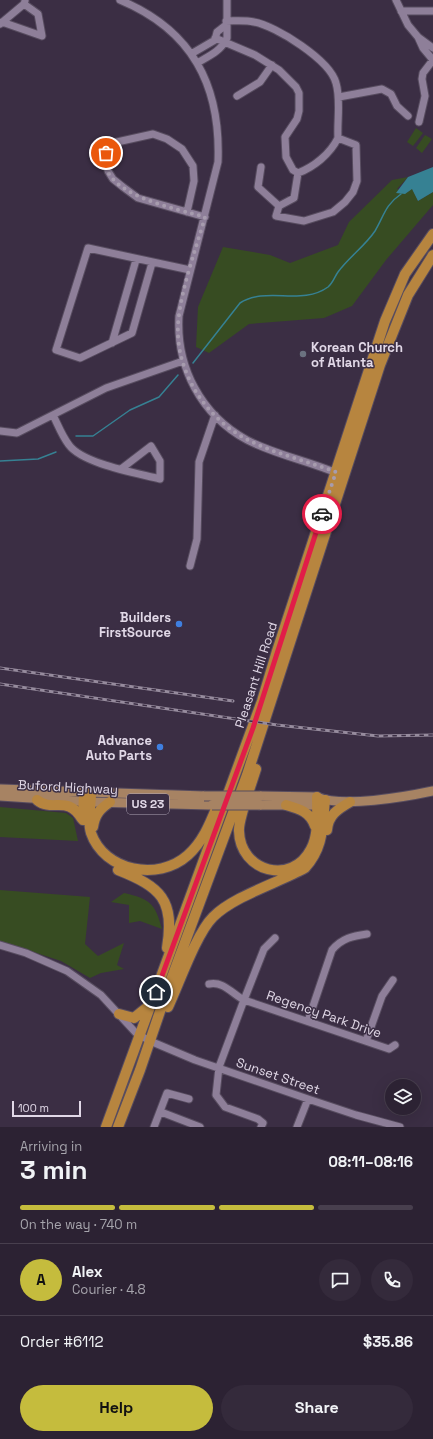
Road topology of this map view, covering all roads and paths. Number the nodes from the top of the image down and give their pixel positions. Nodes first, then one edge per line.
1 (120, 0) edge
2 (227, 0) edge
3 (396, 0) edge
4 (24, 2) edge
5 (401, 11) junction
6 (433, 11) edge
7 (1, 23) edge
8 (226, 23) junction
9 (418, 37) junction
10 (215, 38) junction
11 (225, 43) junction
12 (433, 48) edge
13 (191, 54) junction
14 (433, 60) edge
15 (197, 63) junction
16 (272, 66) junction
17 (237, 96) dead end
18 (339, 97) junction
19 (408, 116) dead end
20 (419, 122) dead end
21 (338, 138) junction
22 (261, 167) dead end
23 (298, 173) junction
24 (279, 206) junction
25 (187, 212) junction
26 (205, 217) junction
27 (433, 234) edge
28 (433, 255) edge
29 (136, 260) junction
30 (152, 263) junction
31 (190, 270) junction
32 (112, 343) junction
33 (183, 361) junction
34 (53, 415) junction
35 (215, 415) junction
36 (0, 431) edge
37 (121, 469) junction
38 (340, 474) junction
39 (190, 566) dead end
40 (279, 681) junction
41 (262, 701) junction
42 (0, 789) edge
43 (433, 791) edge
44 (0, 796) edge
45 (88, 797) junction
46 (37, 800) junction
47 (260, 800) junction
48 (204, 801) junction
49 (319, 801) junction
50 (110, 802) junction
51 (350, 802) junction
52 (286, 805) junction
53 (82, 819) junction
54 (315, 827) junction
55 (138, 870) junction
56 (243, 897) junction
57 (367, 934) dead end
58 (275, 938) dead end
59 (0, 945) edge
60 (163, 974) junction
61 (393, 980) dead end
62 (209, 984) dead end
63 (244, 1000) junction
64 (153, 1001) junction
65 (119, 1014) junction
66 (308, 1021) junction
67 (141, 1035) junction
68 (150, 1041) junction
69 (366, 1041) junction
70 (395, 1045) dead end
71 (219, 1067) junction
72 (189, 1099) dead end
73 (308, 1099) junction
74 (160, 1112) junction
75 (120, 1126) edge
76 (106, 1127) edge
77 (154, 1127) edge
78 (200, 1127) edge
79 (261, 1127) edge
80 (297, 1127) edge
81 (400, 1127) edge

1 - 13 street
2 - 8 street
3 - 5 street
4 - 7 street
4 - 7 street
5 - 6 street
5 - 9 street
8 - 10 street
8 - 11 street
8 - 18 street
9 - 12 street
9 - 14 street
10 - 11 street
10 - 13 street
11 - 15 street
11 - 16 street
13 - 15 street
14 - 20 street
15 - 26 street
16 - 17 street
16 - 23 street
18 - 19 street
18 - 21 street
21 - 23 street
21 - 24 street
22 - 24 street
23 - 24 street
25 - 25 street
25 - 26 street
26 - 31 street
27 - 38 highway, Pleasant Hill Road
28 - 38 highway, Pleasant Hill Road
29 - 30 street
29 - 32 street
29 - 32 street
30 - 31 street
30 - 32 street
31 - 33 street
33 - 34 street
33 - 35 street
34 - 36 street
34 - 37 street
35 - 38 street
35 - 39 street
37 - 37 street
38 - 40 highway, Pleasant Hill Road
38 - 41 highway, Pleasant Hill Road
40 - 54 highway
40 - 68 highway, Pleasant Hill Road
41 - 55 highway
41 - 60 highway, Pleasant Hill Road
42 - 45 main road, Buford Highway / US 23
43 - 51 main road, Buford Highway / US 23
44 - 46 main road, Buford Highway / US 23
45 - 46 main road, Buford Highway / US 23
45 - 48 main road, Buford Highway / US 23
45 - 50 main road, Buford Highway / US 23
45 - 53 highway
45 - 55 highway
46 - 53 highway
47 - 48 main road, Buford Highway / US 23, bridge
47 - 49 main road, Buford Highway / US 23
47 - 52 main road, Buford Highway / US 23
48 - 50 main road, Buford Highway / US 23
49 - 51 main road, Buford Highway / US 23
49 - 52 main road, Buford Highway / US 23
49 - 54 highway
49 - 56 highway
50 - 55 highway
51 - 56 highway
52 - 54 highway
53 - 60 highway
56 - 68 highway
57 - 66 street
58 - 63 street
59 - 65 street, Sunset Street
60 - 64 highway, Pleasant Hill Road
61 - 69 street
62 - 63 street, Regency Park Drive
63 - 66 street, Regency Park Drive
63 - 71 street
64 - 65 highway
64 - 67 highway, Pleasant Hill Road
65 - 67 street, Sunset Street
66 - 69 street, Regency Park Drive
67 - 68 street, Sunset Street
67 - 76 highway, Pleasant Hill Road
68 - 71 street, Sunset Street
68 - 75 highway, Pleasant Hill Road
69 - 70 street, Regency Park Drive
71 - 73 street, Sunset Street
71 - 79 street
72 - 74 street
73 - 80 street
73 - 81 street, Sunset Street
74 - 77 street
74 - 78 street

